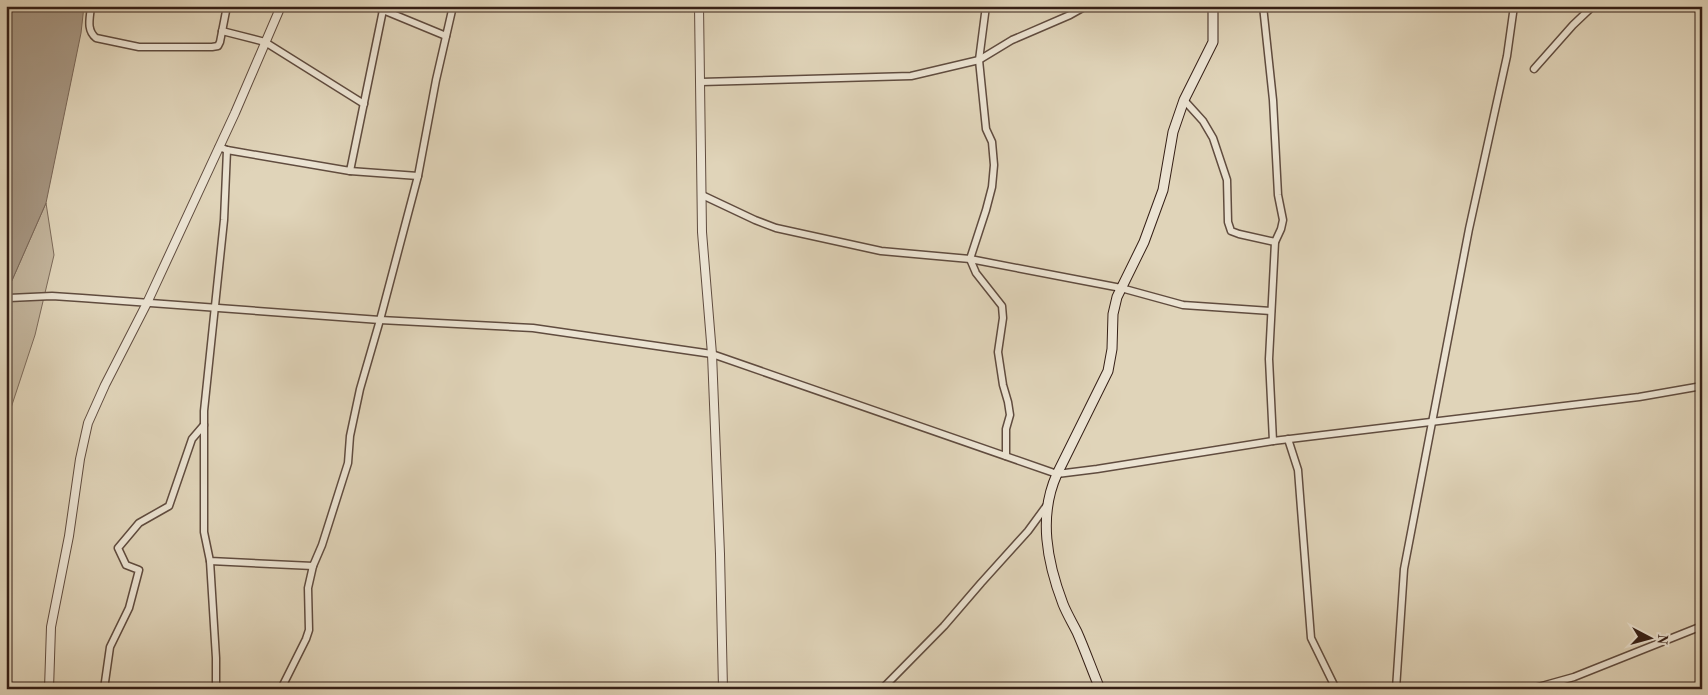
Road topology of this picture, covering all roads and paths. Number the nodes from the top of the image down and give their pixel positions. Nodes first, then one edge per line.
1 (92, 6) edge
2 (227, 6) edge
3 (281, 6) edge
4 (374, 6) edge
5 (452, 6) edge
6 (700, 6) edge
7 (986, 6) edge
8 (1086, 6) edge
9 (1213, 6) edge
10 (1263, 6) edge
11 (1514, 6) edge
12 (1593, 6) edge
13 (383, 8) edge
14 (222, 31) junction
15 (446, 36) junction
16 (265, 42) junction
17 (979, 60) junction
18 (1534, 69) dead end
19 (700, 82) junction
20 (1184, 100) junction
21 (364, 104) junction
22 (219, 147) junction
23 (228, 150) junction
24 (350, 171) junction
25 (418, 176) junction
26 (702, 195) junction
27 (1275, 242) junction
28 (970, 259) junction
29 (1121, 288) junction
30 (10, 298) dead end
31 (147, 303) junction
32 (214, 307) junction
33 (1271, 311) junction
34 (380, 320) junction
35 (712, 354) junction
36 (1702, 386) edge
37 (1433, 422) junction
38 (204, 425) junction
39 (1288, 440) junction
40 (1273, 441) junction
41 (1006, 456) junction
42 (1057, 474) junction
43 (1047, 505) junction
44 (210, 561) junction
45 (313, 566) junction
46 (1702, 626) edge
47 (50, 689) edge
48 (104, 689) edge
49 (216, 689) edge
50 (281, 689) edge
51 (723, 689) edge
52 (882, 689) edge
53 (1100, 689) edge
54 (1336, 689) edge
55 (1396, 689) edge
56 (1531, 689) edge

1 - 14 street
2 - 14 street
3 - 16 street
4 - 13 street
5 - 15 street
6 - 19 street
7 - 17 street
8 - 17 street
9 - 20 main road
10 - 27 street
11 - 37 street
12 - 18 street
13 - 15 street
13 - 21 street
14 - 16 street
15 - 25 street
16 - 21 street
16 - 22 street
17 - 19 street
17 - 28 street
19 - 26 street
20 - 27 street
20 - 29 main road
21 - 24 street
22 - 23 street
22 - 31 street
23 - 24 street
23 - 32 street
24 - 25 street
25 - 34 street
26 - 28 street
26 - 35 street
27 - 33 street
28 - 29 street
28 - 41 street
29 - 33 street
29 - 42 main road
30 - 31 street
31 - 32 street
31 - 47 street
32 - 34 street
32 - 38 street
33 - 40 street
34 - 35 street
34 - 45 street
35 - 41 street
35 - 51 street
36 - 37 street
37 - 39 street
37 - 55 street
38 - 44 street
38 - 48 street
39 - 40 street
39 - 54 street
40 - 42 street
41 - 42 street
42 - 43 main road
43 - 52 street
43 - 53 main road
44 - 45 street
44 - 49 street
45 - 50 street
46 - 56 street

